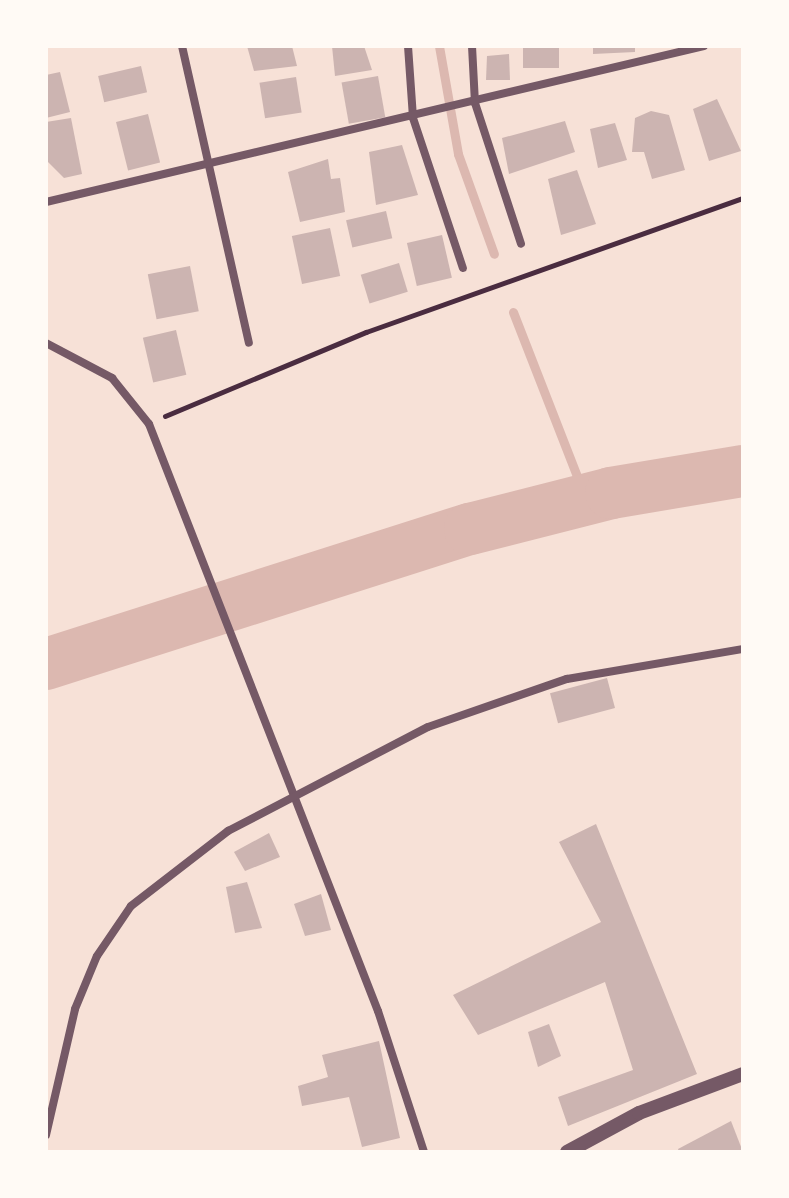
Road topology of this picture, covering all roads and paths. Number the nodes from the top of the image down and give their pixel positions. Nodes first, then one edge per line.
1 (182, 46) edge
2 (408, 46) edge
3 (472, 46) edge
4 (668, 46) edge
5 (704, 46) edge
6 (669, 58) junction
7 (475, 103) junction
8 (413, 118) junction
9 (210, 166) junction
10 (743, 198) edge
11 (46, 202) edge
12 (521, 244) dead end
13 (463, 268) dead end
14 (46, 343) edge
15 (249, 343) dead end
16 (149, 424) junction
17 (743, 649) edge
18 (294, 797) junction
19 (743, 1074) edge
20 (46, 1135) edge
21 (424, 1152) edge
22 (567, 1152) edge

1 - 9 street
2 - 8 street
3 - 7 street
4 - 6 street
5 - 6 street
6 - 7 street
7 - 8 street
7 - 12 street
8 - 9 street
8 - 13 street
9 - 11 street
9 - 15 street
10 - 16 path
14 - 16 street
16 - 18 street
17 - 18 street
18 - 20 street
18 - 21 street
19 - 22 street

